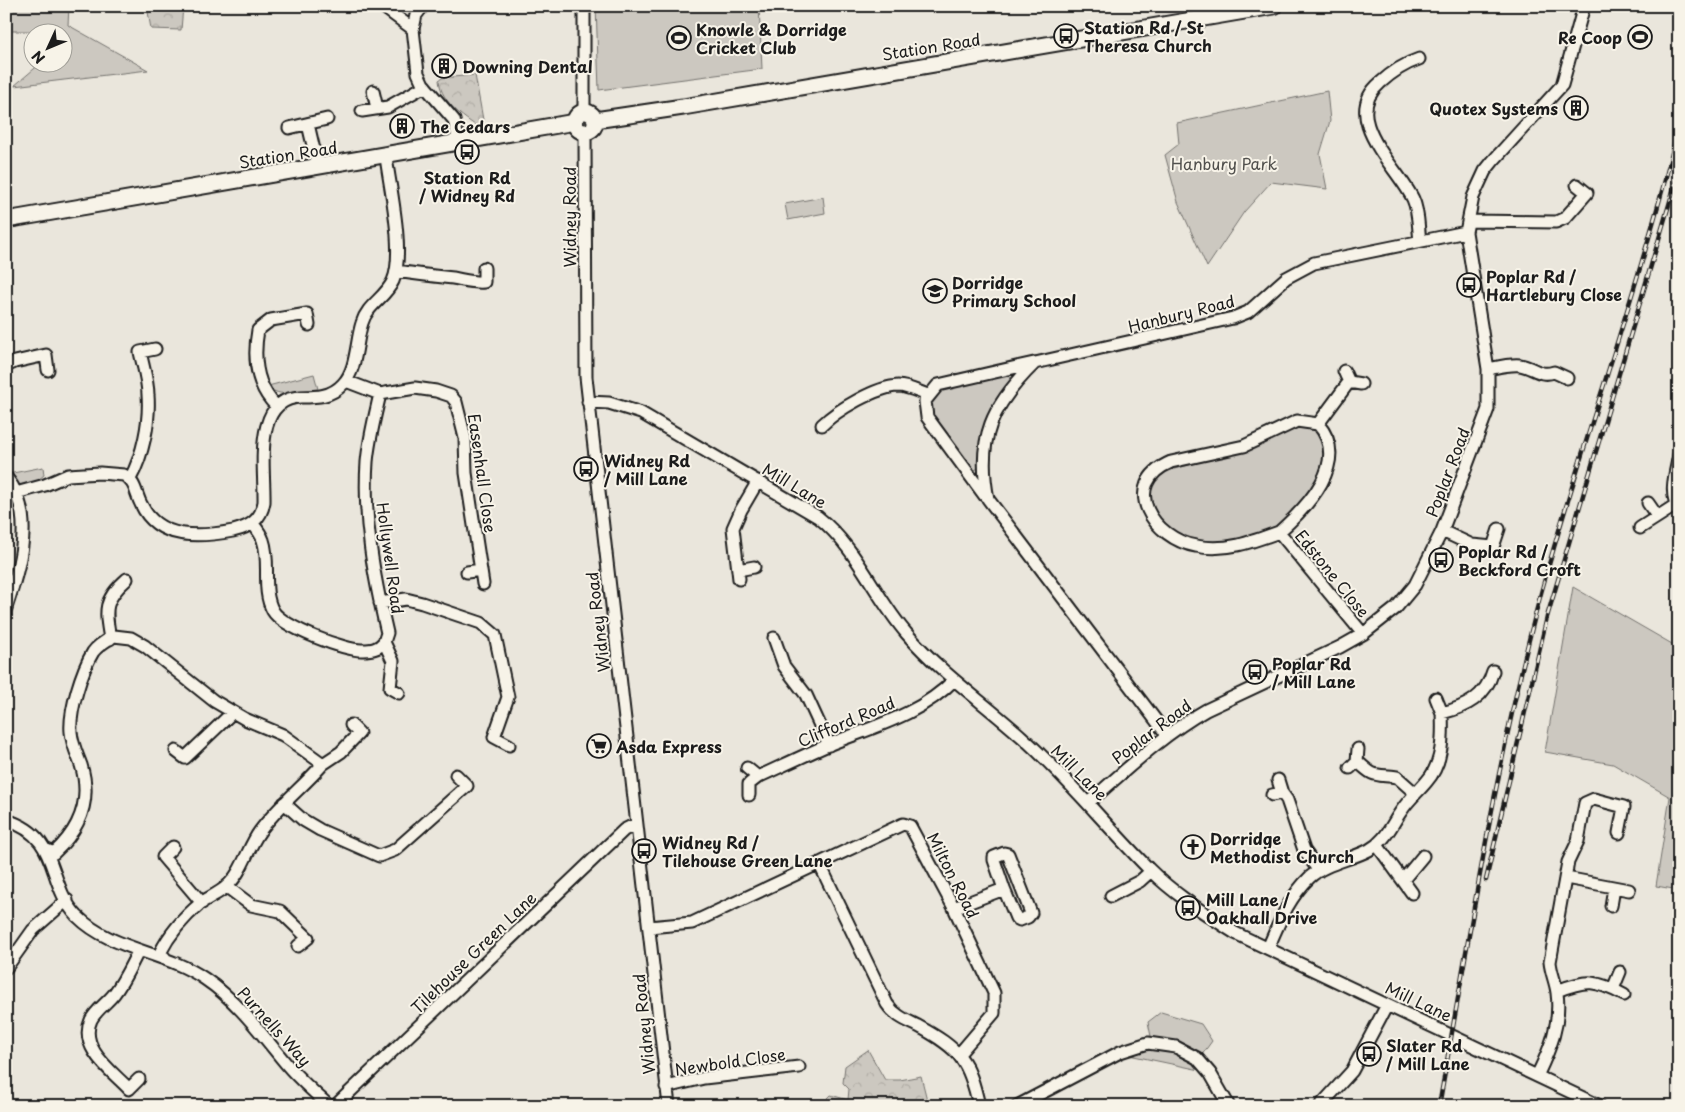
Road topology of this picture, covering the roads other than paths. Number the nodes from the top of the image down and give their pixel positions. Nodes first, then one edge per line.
1 (382, 6) edge
2 (422, 6) edge
3 (584, 6) edge
4 (1274, 6) edge
5 (1584, 6) edge
6 (413, 29) junction
7 (1419, 60) dead end
8 (425, 86) junction
9 (373, 91) dead end
10 (377, 108) junction
11 (362, 111) dead end
12 (327, 119) dead end
13 (585, 122) junction
14 (308, 124) junction
15 (289, 128) dead end
16 (459, 143) junction
17 (386, 156) junction
18 (318, 167) junction
19 (1578, 185) dead end
20 (6, 220) edge
21 (1467, 227) junction
22 (1420, 241) junction
23 (484, 268) dead end
24 (397, 271) junction
25 (309, 325) dead end
26 (156, 349) dead end
27 (1035, 363) junction
28 (6, 366) edge
29 (1488, 369) junction
30 (48, 370) dead end
31 (1344, 371) dead end
32 (1567, 378) dead end
33 (346, 381) junction
34 (380, 394) junction
35 (928, 395) junction
36 (588, 402) junction
37 (276, 406) junction
38 (1318, 424) junction
39 (822, 425) dead end
40 (1675, 453) edge
41 (6, 477) edge
42 (130, 479) junction
43 (758, 481) junction
44 (16, 493) junction
45 (988, 499) junction
46 (1648, 503) dead end
47 (1677, 507) edge
48 (1656, 516) junction
49 (253, 524) junction
50 (1640, 528) dead end
51 (1499, 529) dead end
52 (1442, 531) junction
53 (1279, 532) junction
54 (754, 567) dead end
55 (481, 570) junction
56 (467, 572) dead end
57 (120, 581) dead end
58 (483, 584) dead end
59 (380, 603) junction
60 (6, 608) edge
61 (1363, 634) junction
62 (774, 638) dead end
63 (110, 639) junction
64 (384, 642) junction
65 (1493, 671) dead end
66 (954, 680) junction
67 (399, 694) dead end
68 (1436, 698) dead end
69 (232, 713) junction
70 (1442, 713) junction
71 (351, 725) dead end
72 (1167, 735) junction
73 (509, 745) dead end
74 (829, 745) junction
75 (1358, 749) dead end
76 (176, 751) dead end
77 (324, 764) junction
78 (747, 768) dead end
79 (456, 774) dead end
80 (758, 777) junction
81 (1278, 780) dead end
82 (1416, 793) junction
83 (750, 795) dead end
84 (284, 803) junction
85 (1088, 803) junction
86 (6, 820) edge
87 (636, 824) junction
88 (1619, 833) dead end
89 (1377, 845) junction
90 (173, 847) dead end
91 (47, 850) junction
92 (1424, 856) dead end
93 (820, 865) junction
94 (1151, 871) junction
95 (1319, 871) junction
96 (1566, 878) junction
97 (1403, 880) junction
98 (227, 887) junction
99 (1614, 888) junction
100 (1004, 889) junction
101 (1628, 890) dead end
102 (1412, 893) dead end
103 (1111, 897) dead end
104 (67, 900) junction
105 (202, 903) junction
106 (1611, 906) dead end
107 (954, 908) junction
108 (649, 927) junction
109 (298, 946) dead end
110 (1268, 948) junction
111 (139, 950) junction
112 (164, 958) junction
113 (6, 968) edge
114 (1620, 972) dead end
115 (1613, 989) junction
116 (1557, 991) junction
117 (1624, 995) dead end
118 (1387, 1005) junction
119 (959, 1054) junction
120 (799, 1067) dead end
121 (1537, 1076) junction
122 (139, 1079) dead end
123 (666, 1087) junction
124 (1585, 1102) edge
125 (329, 1106) edge
126 (335, 1106) edge
127 (669, 1106) edge
128 (979, 1106) edge
129 (1017, 1106) edge
130 (1229, 1106) edge
131 (1320, 1106) edge
132 (1600, 1106) edge

1 - 6 street
2 - 6 street
3 - 13 street, Widney Road
4 - 13 main road, Station Road
5 - 21 street, Poplar Road
6 - 8 street
7 - 22 street
8 - 10 street
8 - 16 street
9 - 10 street
10 - 11 street
12 - 14 street
13 - 16 main road, Station Road
13 - 36 street, Widney Road
14 - 15 street
14 - 18 street
16 - 17 main road, Station Road
17 - 18 main road, Station Road
17 - 24 street
18 - 20 main road, Station Road
19 - 21 street, Hanbury Road
21 - 22 street, Hanbury Road
21 - 29 street, Poplar Road
22 - 27 street, Hanbury Road
23 - 24 street
24 - 33 street
25 - 37 street
26 - 42 street
27 - 35 street, Hanbury Road
27 - 45 street
28 - 30 street
29 - 32 street
29 - 52 street, Poplar Road
31 - 38 street
33 - 34 street
33 - 37 street
34 - 55 street, Easenhall Close
34 - 59 street, Hollywell Road
35 - 39 street
35 - 45 street
36 - 43 street, Mill Lane
36 - 87 street, Widney Road
37 - 49 street
38 - 53 street, Edstone Close
38 - 53 street, Edstone Close
40 - 47 street
41 - 44 street
42 - 44 street
42 - 49 street
43 - 54 street
43 - 66 street, Mill Lane
44 - 60 street
45 - 72 street
46 - 48 street
47 - 48 street
48 - 50 street
49 - 64 street
51 - 52 street
52 - 61 street, Poplar Road
53 - 61 street, Edstone Close
55 - 56 street
55 - 58 street, Easenhall Close
57 - 63 street
59 - 64 street, Hollywell Road
59 - 73 street
61 - 72 street, Poplar Road
62 - 74 street
63 - 69 street
63 - 91 street
64 - 67 street, Hollywell Road
65 - 70 street
66 - 74 street, Clifford Road
66 - 85 street, Mill Lane
68 - 70 street
69 - 76 street
69 - 77 street
70 - 82 street
71 - 77 street
72 - 85 street, Poplar Road
74 - 80 street, Clifford Road
75 - 82 street
77 - 84 street
78 - 80 street
79 - 84 street
80 - 83 street
81 - 95 street
82 - 89 street
84 - 98 street
85 - 94 street, Mill Lane
86 - 91 street, Purnells Way
87 - 108 street, Widney Road
87 - 126 street, Tilehouse Green Lane
88 - 96 street
89 - 95 street
89 - 97 street
90 - 105 street
91 - 104 street, Purnells Way
92 - 97 street
93 - 107 street, Milton Road
93 - 108 street, Milton Road
93 - 119 street
94 - 103 street
94 - 110 street, Mill Lane
95 - 110 street
96 - 99 street
96 - 116 street
97 - 102 street
98 - 105 street
98 - 109 street
99 - 101 street
99 - 106 street
100 - 100 street
100 - 107 street
104 - 111 street, Purnells Way
104 - 113 street
105 - 112 street
107 - 119 street, Milton Road
108 - 123 street, Widney Road
110 - 118 street, Mill Lane
111 - 112 street, Purnells Way
111 - 122 street
112 - 125 street, Purnells Way
114 - 115 street
115 - 116 street
115 - 117 street
116 - 121 street
118 - 121 street, Mill Lane
118 - 131 street
119 - 128 street
120 - 123 street, Newbold Close
121 - 124 street, Mill Lane
123 - 127 street, Widney Road
124 - 132 street, Mill Lane
129 - 130 street

